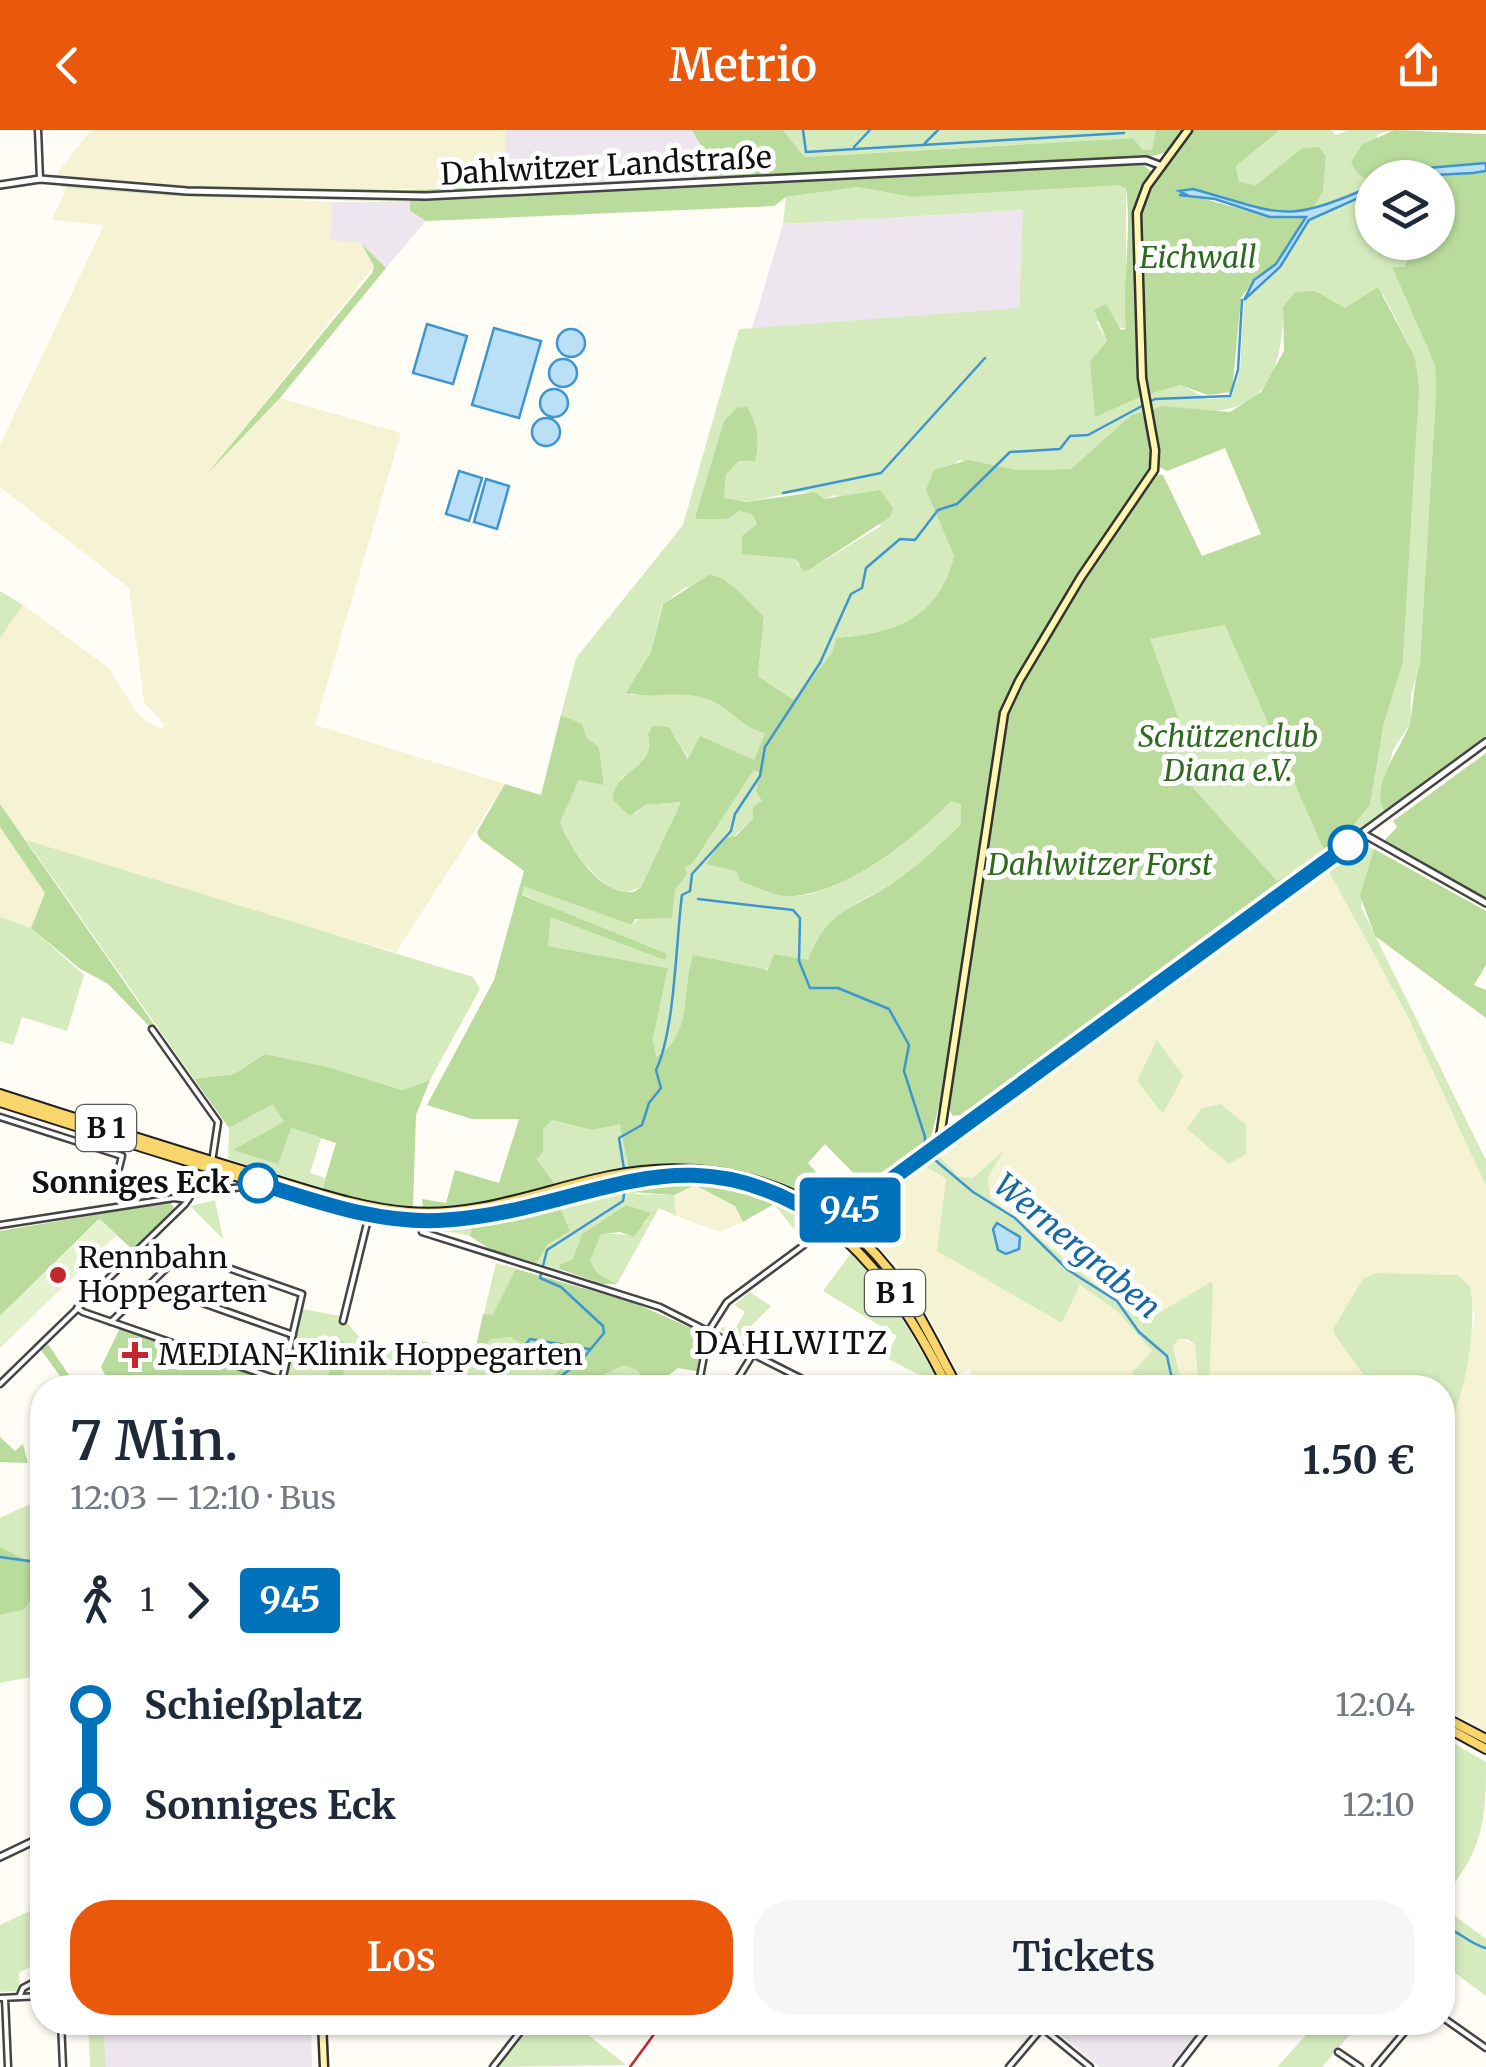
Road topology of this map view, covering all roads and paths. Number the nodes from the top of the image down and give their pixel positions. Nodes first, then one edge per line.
1 (38, 130) edge
2 (1186, 134) edge
3 (1162, 166) junction
4 (40, 179) junction
5 (0, 185) edge
6 (1486, 742) edge
7 (1362, 834) junction
8 (1486, 903) edge
9 (152, 1029) dead end
10 (0, 1094) edge
11 (0, 1102) edge
12 (0, 1118) edge
13 (952, 1135) junction
14 (940, 1136) junction
15 (934, 1148) junction
16 (211, 1165) junction
17 (119, 1168) dead end
18 (242, 1187) dead end
19 (195, 1192) junction
20 (189, 1200) junction
21 (369, 1215) junction
22 (419, 1217) junction
23 (833, 1222) junction
24 (0, 1225) edge
25 (422, 1232) dead end
26 (148, 1284) junction
27 (78, 1308) junction
28 (342, 1321) dead end
29 (111, 1322) junction
30 (708, 1332) junction
31 (292, 1335) junction
32 (707, 1340) dead end
33 (752, 1354) junction
34 (265, 1375) edge
35 (283, 1375) edge
36 (700, 1375) edge
37 (740, 1375) edge
38 (794, 1375) edge
39 (941, 1375) edge
40 (950, 1375) edge
41 (0, 1384) edge
42 (1455, 1723) edge
43 (1455, 1732) edge
44 (1486, 1739) edge
45 (1486, 1748) edge
46 (30, 1843) edge
47 (0, 1858) edge
48 (30, 1984) edge
49 (30, 1997) edge
50 (3, 1998) edge
51 (19, 1998) junction
52 (1455, 2026) edge
53 (62, 2035) edge
54 (323, 2035) edge
55 (518, 2035) edge
56 (1036, 2035) edge
57 (1055, 2035) edge
58 (1202, 2035) edge
59 (1401, 2035) edge
60 (1486, 2048) edge
61 (1338, 2052) dead end
62 (8, 2067) edge
63 (63, 2067) edge
64 (324, 2067) edge
65 (493, 2067) edge
66 (1009, 2067) edge
67 (1090, 2067) edge
68 (1176, 2067) edge
69 (1360, 2067) edge
70 (1374, 2067) edge

1 - 4 street
2 - 3 main road
3 - 4 street, Dahlwitzer Landstraße
3 - 14 main road
4 - 5 street, Dahlwitzer Landstraße
6 - 7 street
7 - 8 street
7 - 13 street
9 - 16 street
10 - 16 main road, B 1
11 - 16 main road, B 1
12 - 17 street
13 - 14 street
13 - 15 street
14 - 15 main road
15 - 23 main road
16 - 19 street
16 - 21 main road, B 1
16 - 22 main road, B 1
18 - 19 street
19 - 20 street
20 - 24 street
20 - 27 street
21 - 22 main road, B 1
21 - 28 street
22 - 23 main road, B 1
23 - 30 street
23 - 39 main road, B 1
23 - 40 main road, B 1
25 - 30 street
26 - 29 street
26 - 31 street
26 - 31 street
27 - 29 street
27 - 41 street
29 - 34 street
30 - 33 street
31 - 35 street
32 - 36 street
33 - 37 street
33 - 38 street
42 - 44 main road
43 - 45 main road
46 - 47 street
48 - 51 street
49 - 51 street
50 - 51 street
50 - 62 street
52 - 60 street
53 - 63 street
54 - 64 main road
55 - 65 street
56 - 66 street
57 - 67 street
58 - 68 street
59 - 70 street
61 - 69 street

